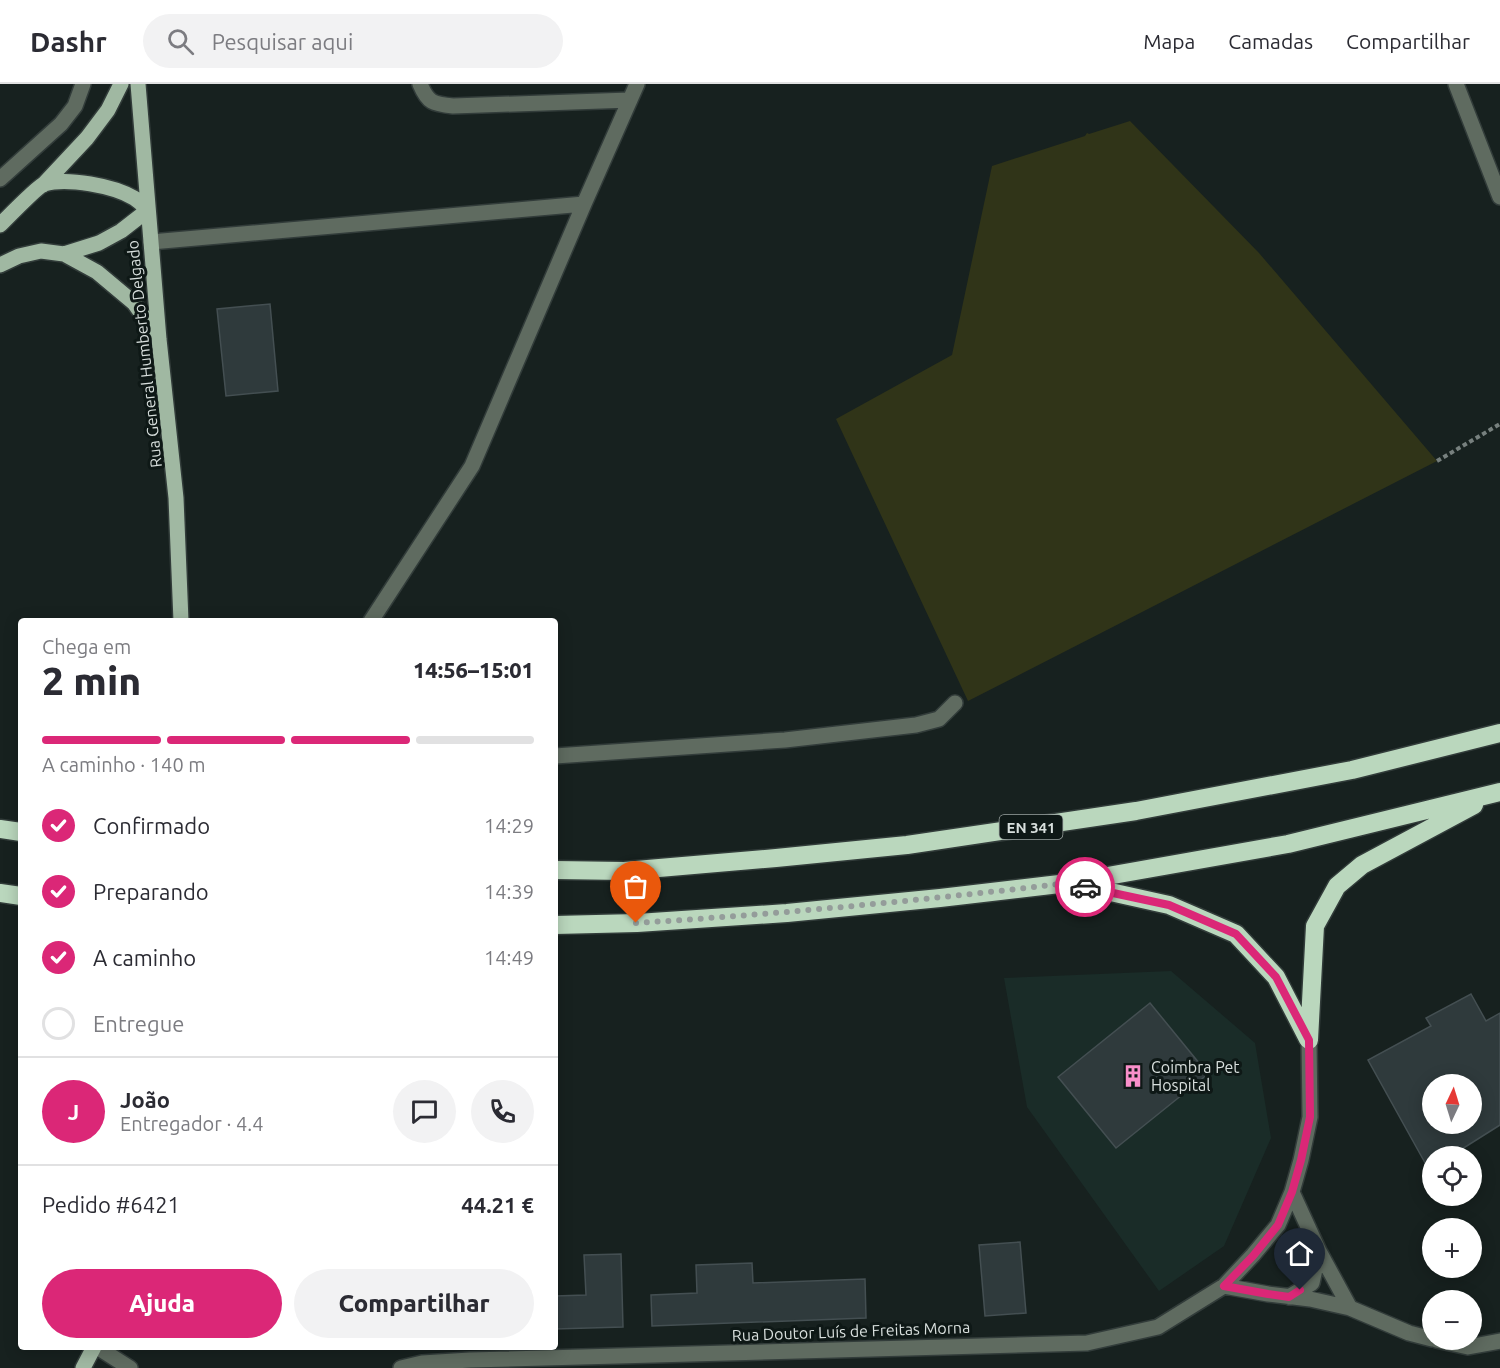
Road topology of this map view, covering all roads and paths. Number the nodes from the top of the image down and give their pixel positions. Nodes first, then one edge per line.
1 (83, 84) edge
2 (121, 84) edge
3 (420, 84) edge
4 (637, 84) edge
5 (1456, 84) edge
6 (141, 88) edge
7 (630, 100) junction
8 (0, 179) edge
9 (43, 185) junction
10 (1500, 197) edge
11 (584, 204) junction
12 (148, 210) junction
13 (0, 225) edge
14 (151, 242) junction
15 (64, 254) junction
16 (0, 265) edge
17 (159, 339) junction
18 (1500, 424) edge
19 (1437, 461) dead end
20 (181, 618) edge
21 (373, 618) edge
22 (955, 703) dead end
23 (1500, 733) edge
24 (558, 756) edge
25 (1500, 792) edge
26 (0, 829) edge
27 (18, 831) edge
28 (558, 870) edge
29 (1068, 883) junction
30 (0, 893) edge
31 (18, 896) edge
32 (558, 925) edge
33 (1309, 1040) junction
34 (1292, 1192) junction
35 (1319, 1251) junction
36 (1224, 1286) junction
37 (1289, 1297) junction
38 (1350, 1308) junction
39 (1422, 1336) edge
40 (1500, 1341) edge
41 (1482, 1344) edge
42 (94, 1350) edge
43 (101, 1350) edge
44 (84, 1368) edge
45 (130, 1368) edge
46 (401, 1368) edge

1 - 8 street
2 - 9 main road
3 - 7 street
4 - 7 street
5 - 10 street
6 - 12 main road, Rua General Humberto Delgado
7 - 11 street
9 - 12 main road
9 - 13 main road
11 - 14 street
11 - 21 street
12 - 14 main road, Rua General Humberto Delgado
12 - 15 main road
14 - 17 main road, Rua General Humberto Delgado
15 - 16 main road
15 - 17 main road
17 - 20 main road, Rua General Humberto Delgado
18 - 19 path
22 - 24 street
23 - 28 highway, EN 341
25 - 29 highway
25 - 33 highway
26 - 27 highway
29 - 32 highway
29 - 33 highway
30 - 31 highway
33 - 34 street, Rua Doutor Luís de Freitas Morna
34 - 35 street
34 - 36 street, Rua Doutor Luís de Freitas Morna
35 - 37 street
35 - 38 street
36 - 37 street
36 - 46 street, Rua Doutor Luís de Freitas Morna
37 - 38 street
38 - 39 street
40 - 41 street
42 - 44 main road
43 - 45 street

